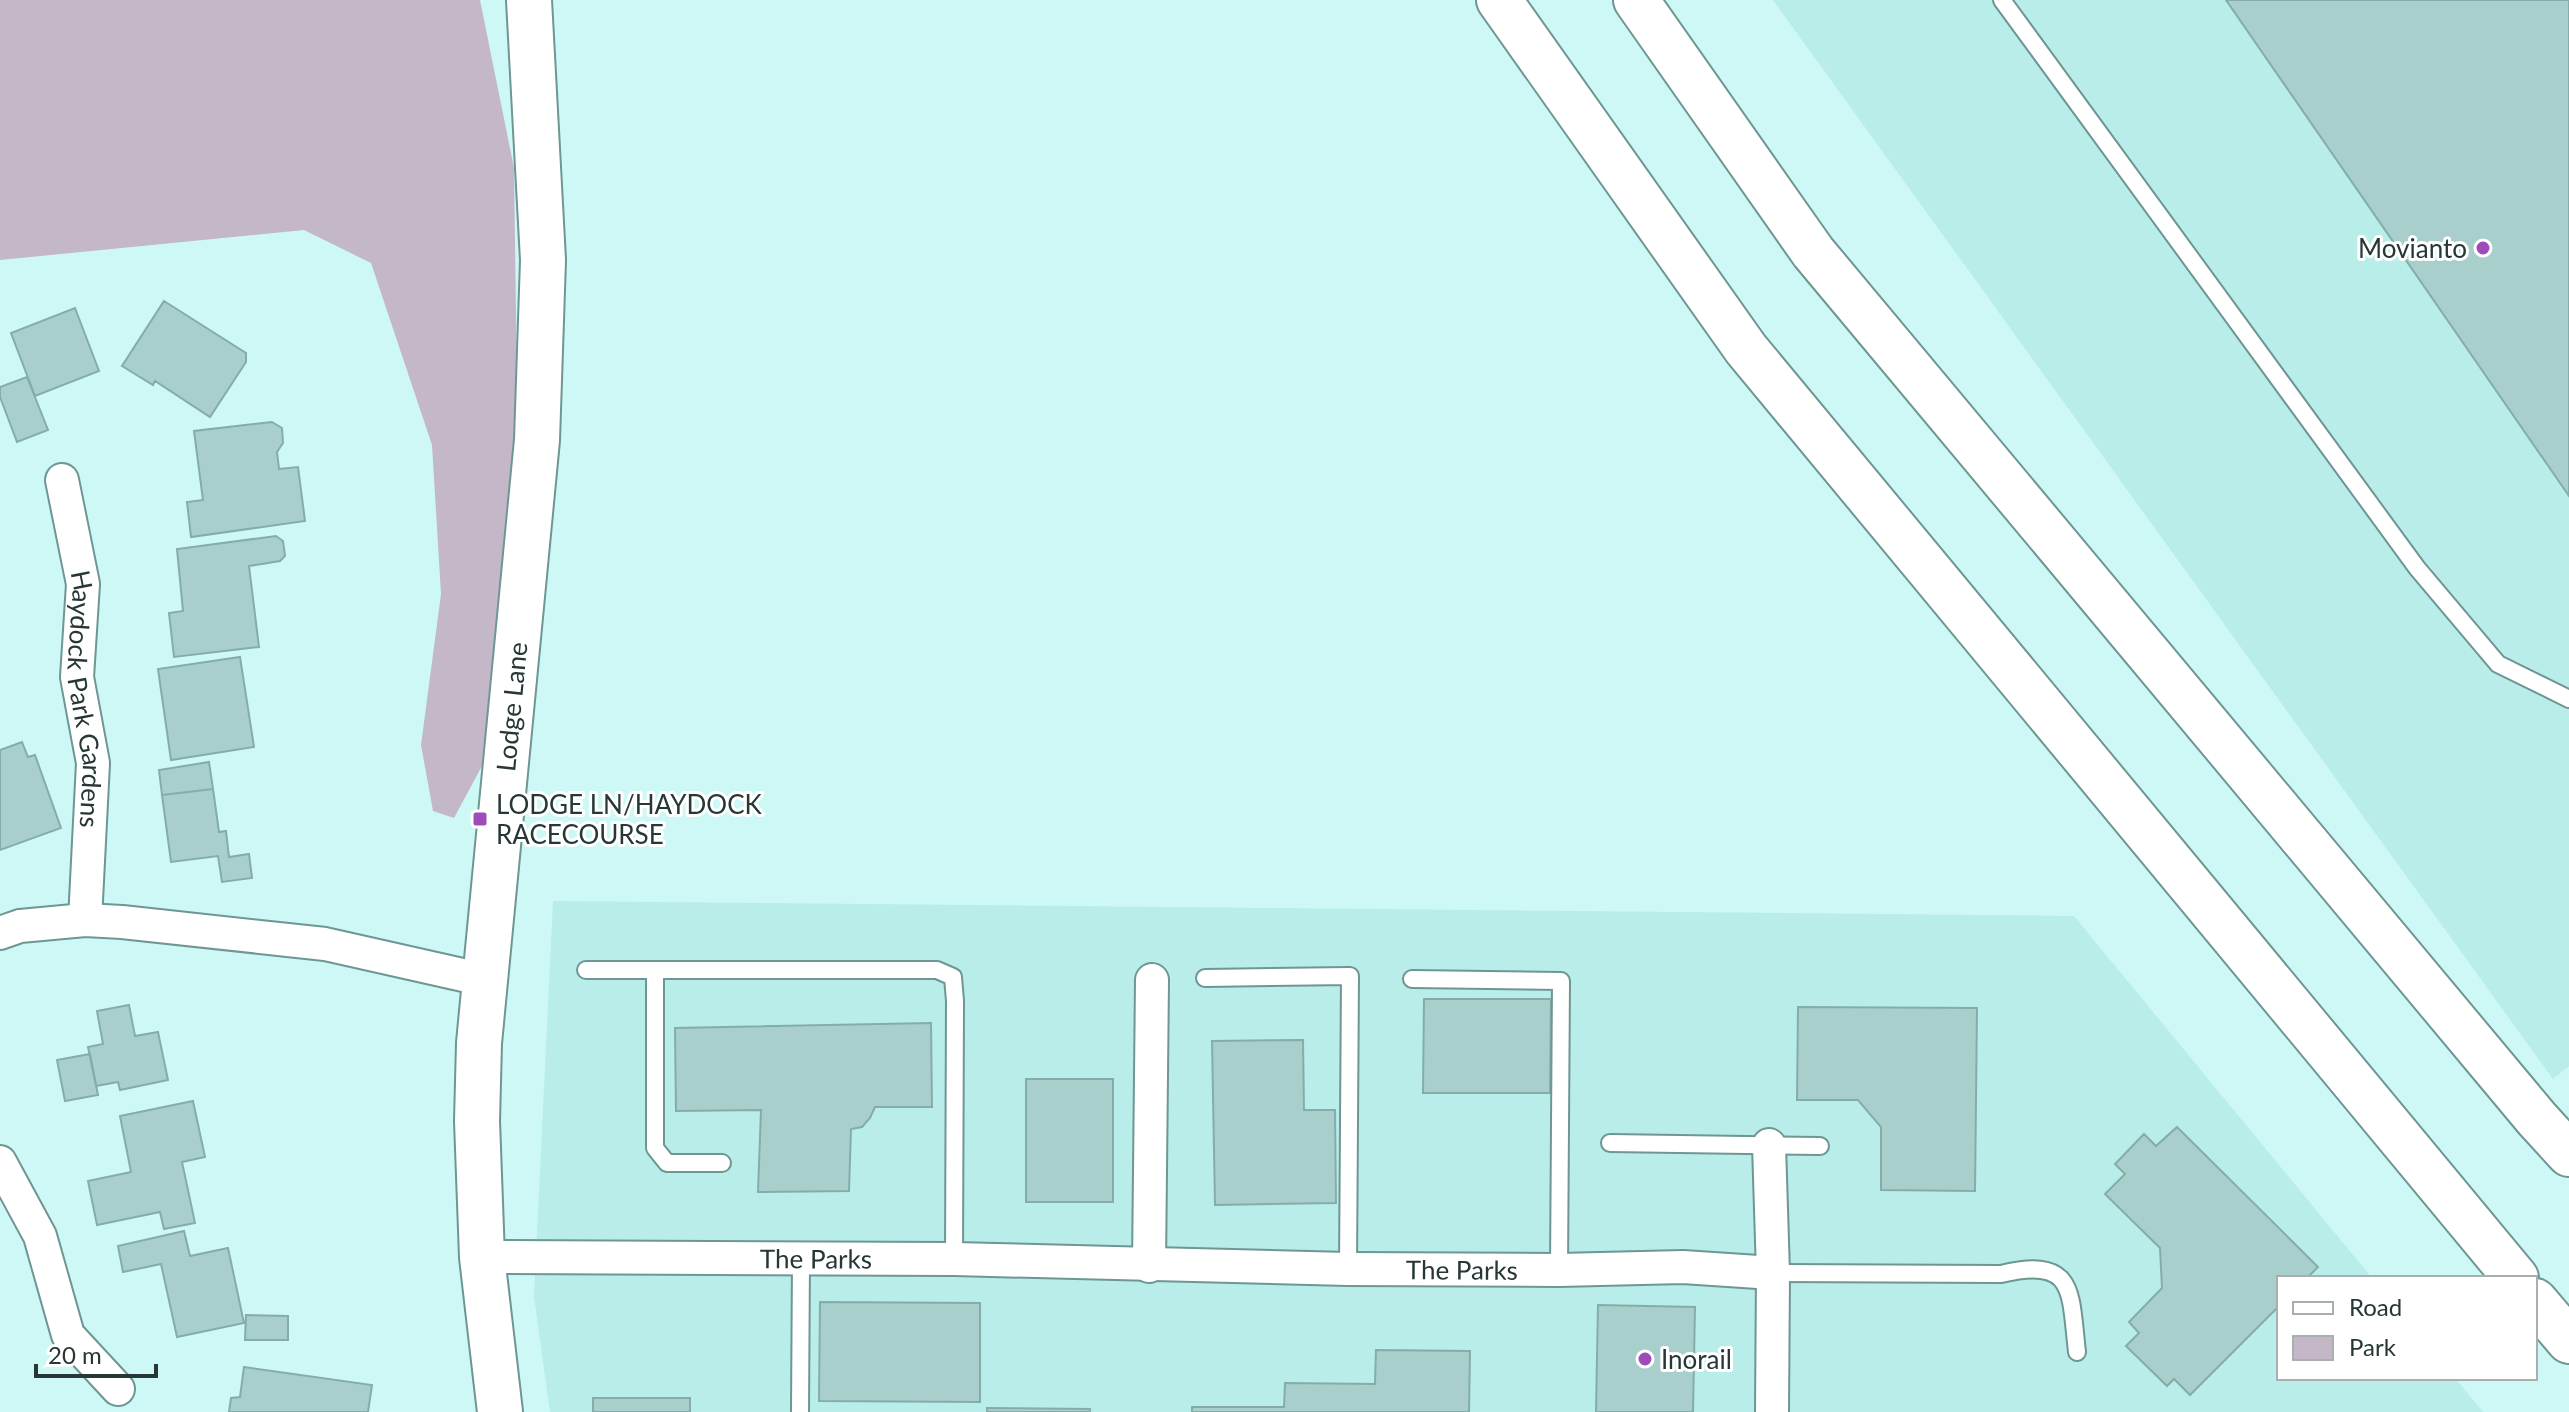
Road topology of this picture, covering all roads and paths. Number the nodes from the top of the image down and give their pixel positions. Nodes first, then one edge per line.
1 (529, 0) edge
2 (1499, 0) edge
3 (1636, 0) edge
4 (2002, 0) edge
5 (62, 480) dead end
6 (2569, 699) edge
7 (85, 920) junction
8 (0, 933) edge
9 (586, 970) dead end
10 (655, 970) junction
11 (1205, 978) dead end
12 (1412, 979) dead end
13 (485, 980) junction
14 (1152, 980) dead end
15 (1610, 1143) dead end
16 (1769, 1145) junction
17 (1820, 1146) dead end
18 (2569, 1154) edge
19 (0, 1162) edge
20 (722, 1163) dead end
21 (482, 1257) junction
22 (801, 1259) junction
23 (954, 1259) junction
24 (1149, 1266) junction
25 (1348, 1269) junction
26 (1559, 1270) junction
27 (1773, 1273) junction
28 (2514, 1276) edge
29 (2537, 1303) edge
30 (2569, 1341) edge
31 (2077, 1352) dead end
32 (118, 1389) dead end
33 (500, 1412) edge
34 (800, 1412) edge
35 (1772, 1412) edge

1 - 13 main road, Lodge Lane
2 - 28 main road
3 - 18 main road
4 - 6 lane
5 - 7 street, Haydock Park Gardens
7 - 8 street
7 - 13 street
9 - 10 lane
10 - 20 lane
10 - 23 lane
11 - 25 lane
12 - 26 lane
13 - 21 main road, Lodge Lane
14 - 24 street
15 - 16 lane
16 - 17 lane
16 - 27 street
19 - 32 street
21 - 22 street, The Parks
21 - 33 main road, Lodge Lane
22 - 23 street, The Parks
22 - 34 lane
23 - 24 street, The Parks
24 - 25 street, The Parks
25 - 26 street, The Parks
26 - 27 street, The Parks
27 - 31 lane
27 - 35 street
29 - 30 main road

